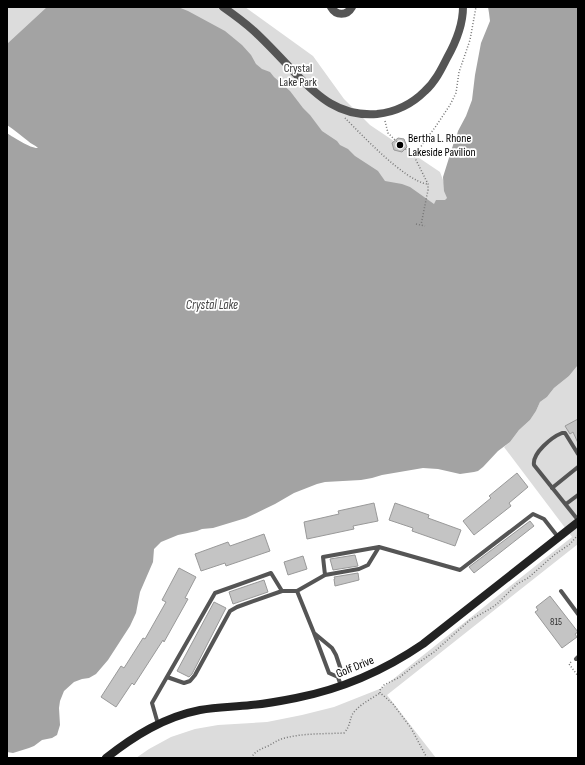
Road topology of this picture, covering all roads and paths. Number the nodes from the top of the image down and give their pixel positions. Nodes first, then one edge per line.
1 (222, 7) edge
2 (331, 7) edge
3 (352, 7) edge
4 (463, 7) edge
5 (476, 7) edge
6 (383, 113) junction
7 (344, 117) dead end
8 (414, 156) junction
9 (428, 184) junction
10 (416, 224) dead end
11 (421, 225) junction
12 (425, 226) dead end
13 (578, 454) edge
14 (578, 467) edge
15 (552, 488) junction
16 (578, 494) edge
17 (566, 504) junction
18 (578, 521) edge
19 (578, 535) edge
20 (558, 538) junction
21 (379, 547) junction
22 (325, 575) junction
23 (282, 591) junction
24 (297, 591) junction
25 (561, 591) dead end
26 (578, 614) edge
27 (314, 633) junction
28 (577, 658) edge
29 (578, 676) edge
30 (167, 677) junction
31 (338, 677) junction
32 (341, 686) junction
33 (380, 693) junction
34 (158, 724) junction
35 (106, 758) edge
36 (251, 758) edge
37 (427, 758) edge

1 - 6 street
2 - 3 street
4 - 6 street
5 - 8 path
6 - 8 path
7 - 9 path
8 - 9 path
9 - 11 path
10 - 11 path
11 - 12 path
13 - 15 lane
14 - 15 lane
15 - 17 lane
16 - 17 lane
17 - 18 lane
18 - 20 street, Golf Drive
19 - 33 path
20 - 21 lane
20 - 32 street, Golf Drive
21 - 22 lane
21 - 22 lane
22 - 24 lane
23 - 24 lane
23 - 30 lane
23 - 30 lane
24 - 27 lane
25 - 26 lane
27 - 31 lane
27 - 31 lane
28 - 29 path
30 - 34 lane
31 - 32 lane
32 - 34 street, Golf Drive
33 - 36 path
33 - 37 path
34 - 35 street, Golf Drive

